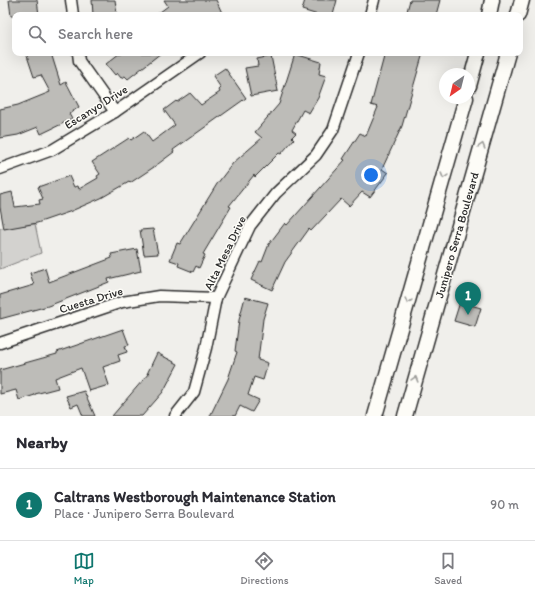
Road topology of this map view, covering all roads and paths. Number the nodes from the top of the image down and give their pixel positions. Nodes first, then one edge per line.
1 (71, 0) edge
2 (374, 0) edge
3 (492, 0) edge
4 (522, 0) edge
5 (73, 12) edge
6 (371, 12) edge
7 (490, 12) edge
8 (519, 12) edge
9 (78, 56) edge
10 (196, 56) edge
11 (357, 56) edge
12 (477, 56) edge
13 (507, 56) edge
14 (474, 68) edge
15 (464, 104) edge
16 (115, 112) junction
17 (0, 169) edge
18 (216, 298) junction
19 (0, 344) edge
20 (175, 416) edge
21 (375, 416) edge
22 (404, 416) edge

1 - 5 street
2 - 6 street
3 - 7 main road
4 - 8 main road
9 - 16 street
10 - 16 street, Escanyo Drive
11 - 18 street, Alta Mesa Drive
12 - 14 main road
22 -> 13 main road, Junipero Serra Boulevard
15 -> 21 main road
16 - 17 street, Escanyo Drive
18 - 19 street, Cuesta Drive
18 - 20 street, Alta Mesa Drive

